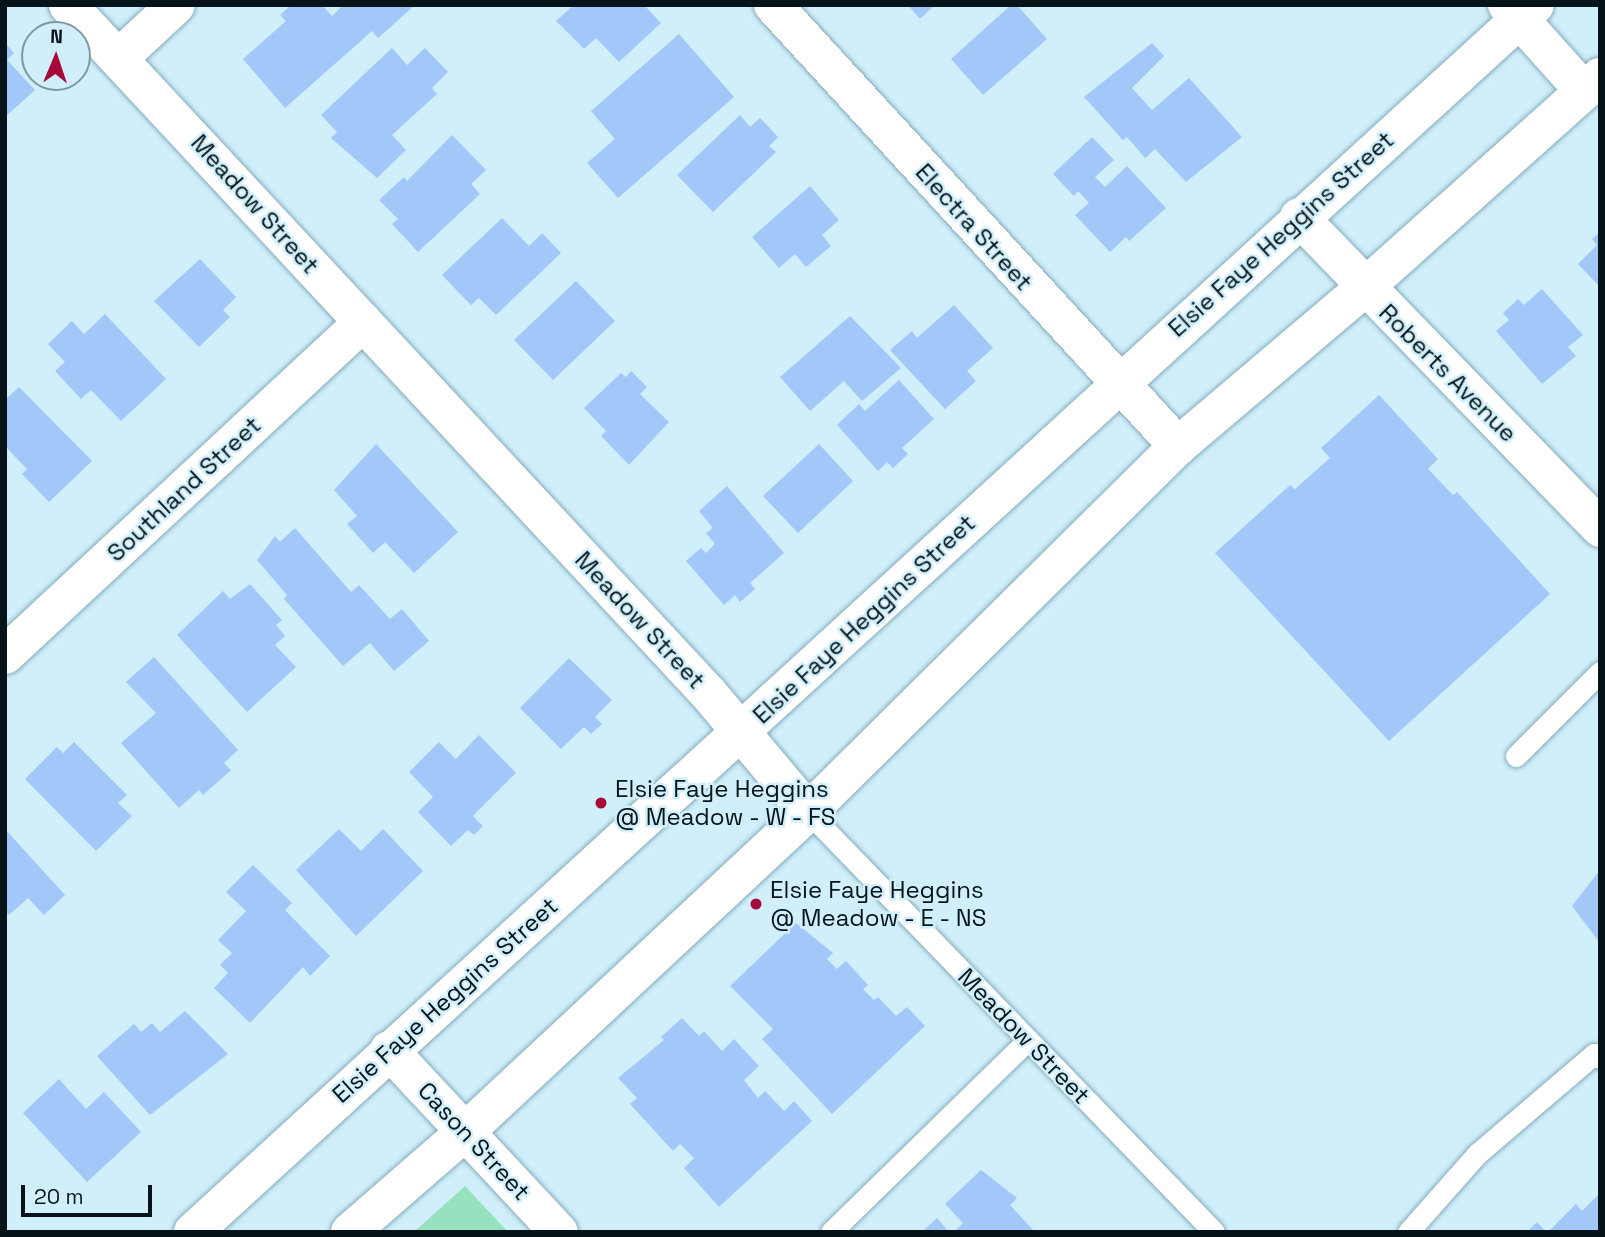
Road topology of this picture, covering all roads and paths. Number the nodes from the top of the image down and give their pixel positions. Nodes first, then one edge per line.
1 (68, 5) edge
2 (176, 5) edge
3 (772, 5) edge
4 (1520, 10) edge
5 (120, 57) junction
6 (1592, 84) edge
7 (1299, 217) junction
8 (1364, 288) junction
9 (363, 322) junction
10 (1118, 383) junction
11 (1178, 446) junction
12 (1600, 528) edge
13 (5, 655) edge
14 (1600, 672) edge
15 (743, 731) junction
16 (1516, 756) dead end
17 (808, 812) junction
18 (1028, 1040) junction
19 (389, 1050) junction
20 (1600, 1058) edge
21 (465, 1132) junction
22 (193, 1232) edge
23 (350, 1232) edge
24 (559, 1232) edge
25 (831, 1232) edge
26 (1214, 1232) edge
27 (1408, 1232) edge

1 - 5 main road, Meadow Street
2 - 5 main road
3 - 10 main road, Electra Street
4 - 6 main road
4 - 7 main road, Elsie Faye Heggins Street
5 - 9 main road, Meadow Street
6 - 8 main road
7 - 8 main road, Roberts Avenue
7 - 10 main road, Elsie Faye Heggins Street
8 - 11 main road
8 - 12 main road, Roberts Avenue
9 - 13 main road, Southland Street
9 - 15 main road, Meadow Street
10 - 11 main road, Electra Street
10 - 15 main road, Elsie Faye Heggins Street
11 - 17 main road
14 - 16 lane
15 - 17 main road, Meadow Street
15 - 19 main road, Elsie Faye Heggins Street
17 - 18 lane, Meadow Street
17 - 21 main road
18 - 25 lane
18 - 26 lane, Meadow Street
19 - 21 main road, Cason Street
19 - 22 main road, Elsie Faye Heggins Street
20 - 27 lane
21 - 23 main road
21 - 24 main road, Cason Street

